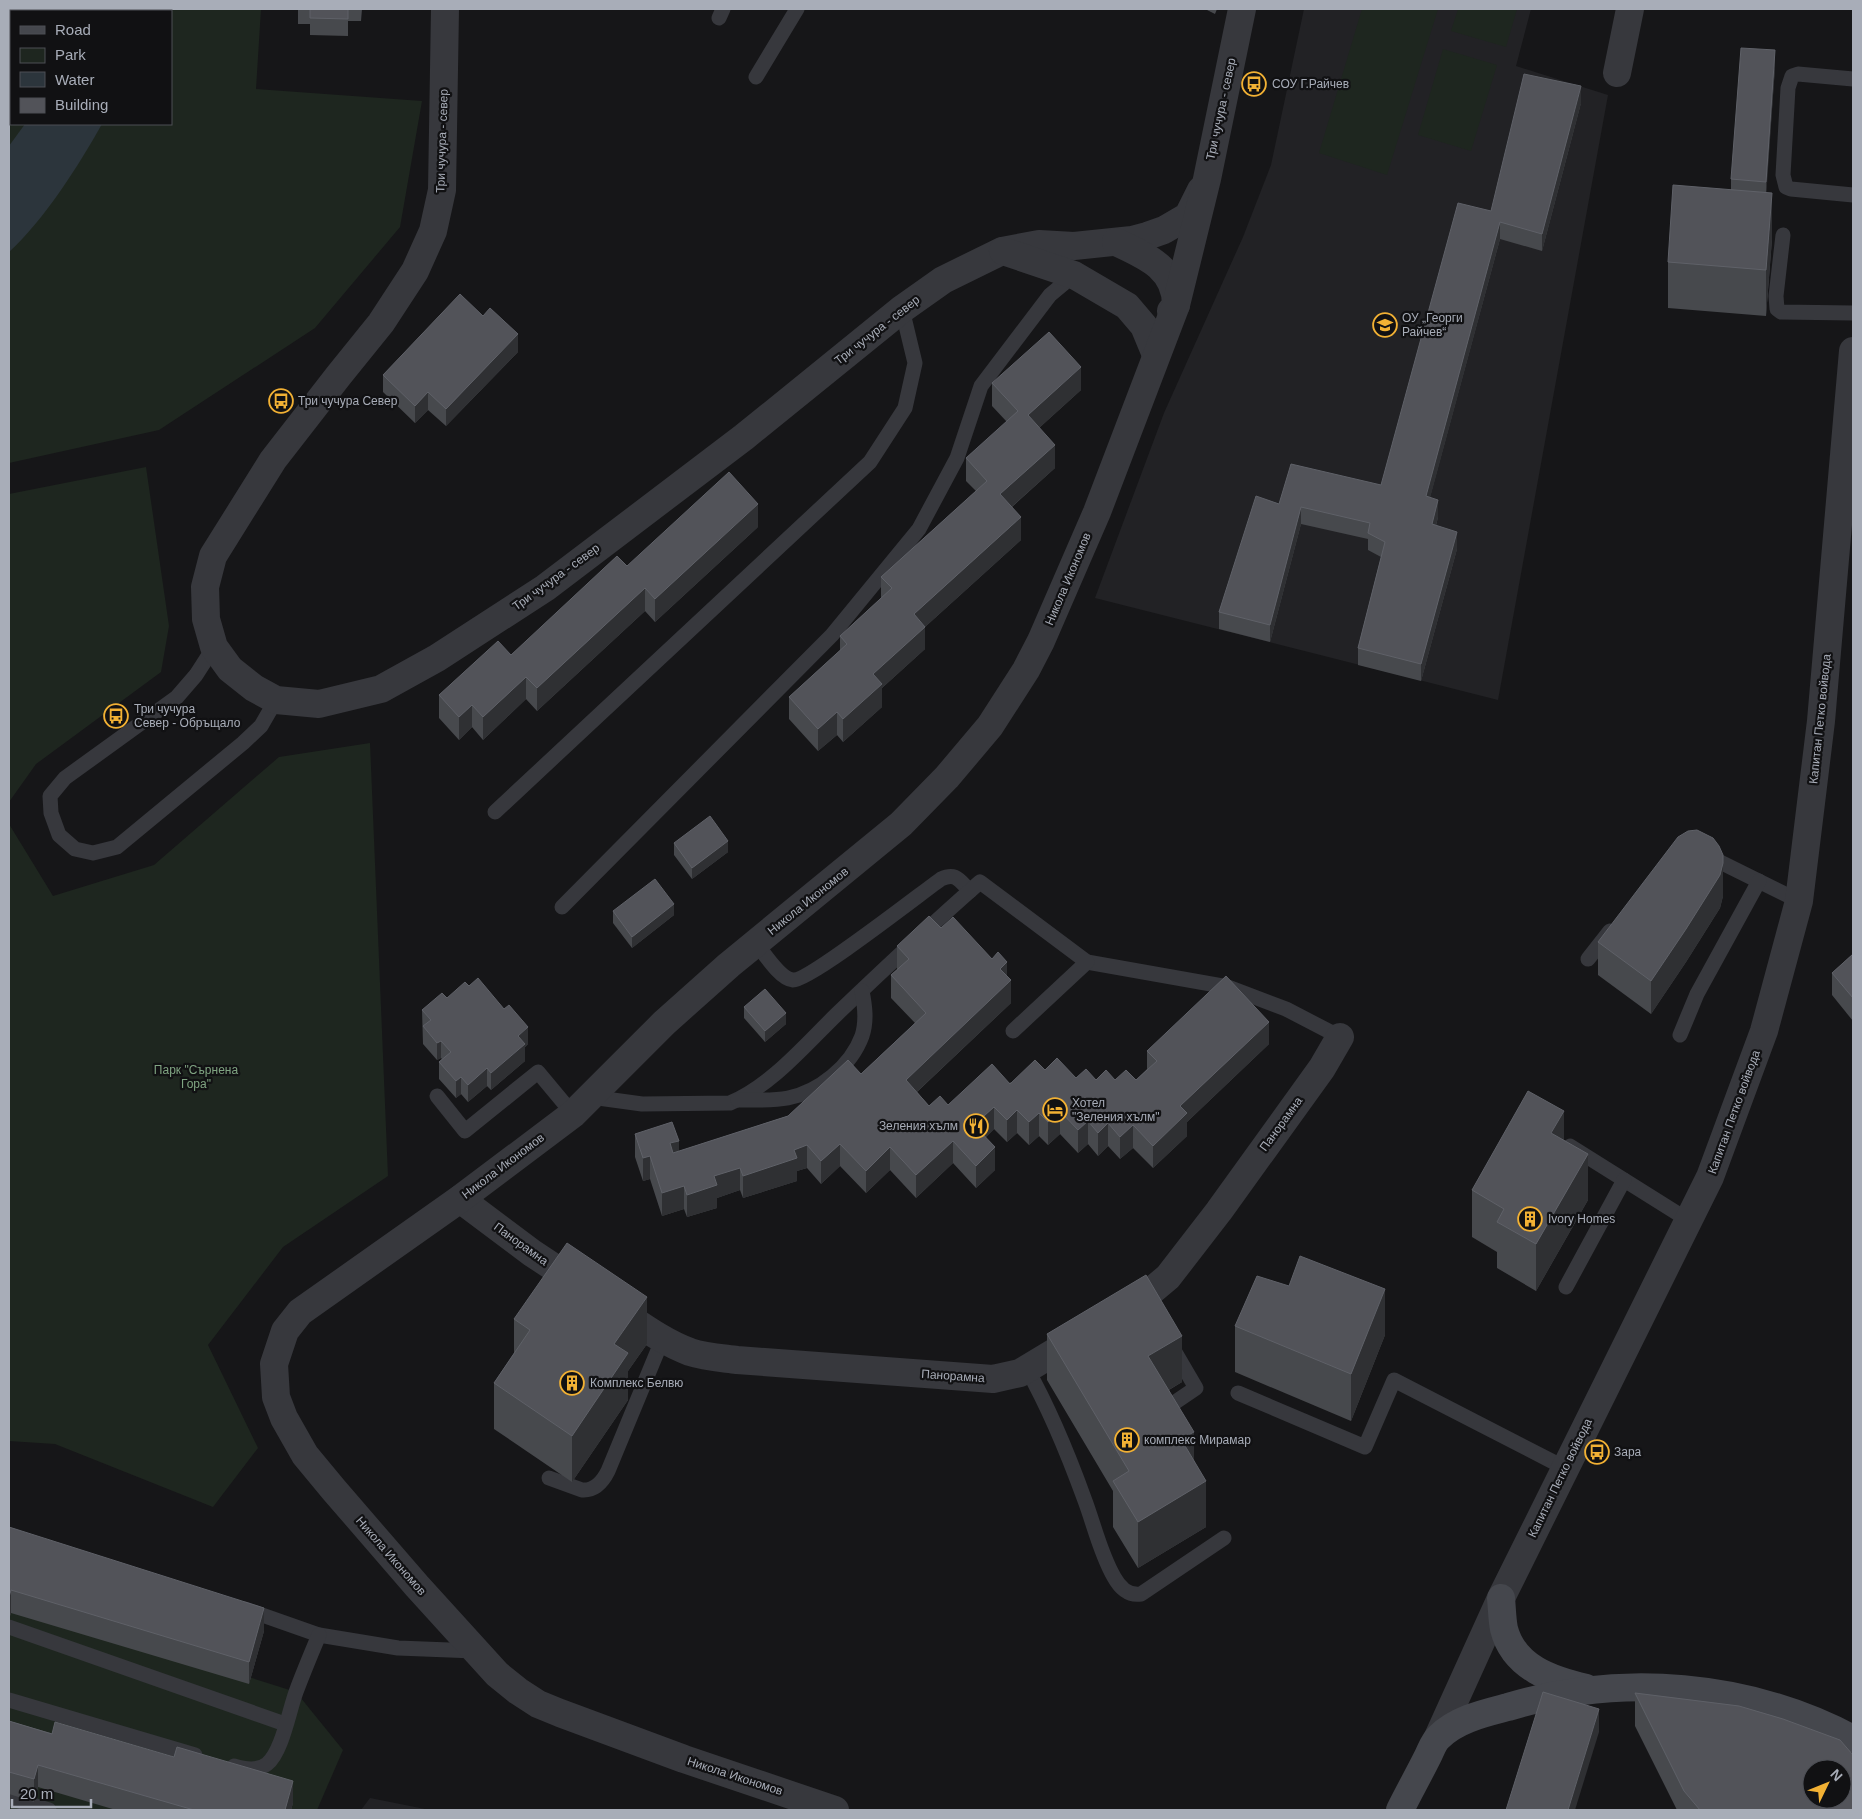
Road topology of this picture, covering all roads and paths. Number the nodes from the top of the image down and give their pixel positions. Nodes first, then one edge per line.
1 (445, 9) edge
2 (797, 9) edge
3 (1242, 9) edge
4 (1630, 9) edge
5 (1617, 73) dead end
6 (756, 77) dead end
7 (1853, 79) edge
8 (1207, 179) junction
9 (1853, 195) edge
10 (1783, 235) dead end
11 (1116, 242) junction
12 (1002, 251) junction
13 (1074, 275) junction
14 (1176, 305) junction
15 (1128, 306) junction
16 (902, 308) junction
17 (1853, 313) edge
18 (1853, 351) edge
19 (1156, 355) junction
20 (214, 647) junction
21 (276, 700) junction
22 (495, 812) dead end
23 (1693, 852) edge
24 (1759, 881) junction
25 (970, 891) junction
26 (1799, 901) junction
27 (562, 907) dead end
28 (1618, 920) edge
29 (756, 943) junction
30 (1588, 959) dead end
31 (1087, 962) junction
32 (862, 991) junction
33 (1013, 1031) dead end
34 (1680, 1035) dead end
35 (1340, 1037) joint
36 (437, 1096) dead end
37 (737, 1100) junction
38 (582, 1105) junction
39 (1557, 1138) edge
40 (1624, 1180) junction
41 (460, 1199) junction
42 (1688, 1220) junction
43 (1566, 1287) dead end
44 (1162, 1331) edge
45 (663, 1338) junction
46 (1028, 1369) junction
47 (1238, 1393) dead end
48 (1171, 1405) edge
49 (1565, 1468) junction
50 (549, 1478) dead end
51 (1224, 1538) dead end
52 (1501, 1598) junction
53 (229, 1603) edge
54 (9, 1627) edge
55 (319, 1635) junction
56 (476, 1651) junction
57 (1595, 1690) junction
58 (9, 1700) edge
59 (285, 1724) junction
60 (1438, 1737) junction
61 (1853, 1739) edge
62 (9, 1798) edge
63 (49, 1810) edge
64 (835, 1810) edge
65 (1400, 1810) edge

1 - 20 street, Три чучура - север
2 - 6 lane
3 - 8 street, Три чучура - север
4 - 5 street
7 - 9 lane
8 - 11 street, Три чучура - север
8 - 14 street, Три чучура - север
10 - 17 lane
11 - 12 street, Три чучура - север
11 - 14 street
12 - 13 street
12 - 16 street, Три чучура - север
13 - 15 street
13 - 27 lane
14 - 15 street
14 - 19 street, Три чучура - север
15 - 19 street
16 - 21 street, Три чучура - север
16 - 22 lane
18 - 26 street, Капитан Петко войвода
19 - 29 street, Никола Икономов
20 - 21 street, Три чучура - север
20 - 21 lane
23 - 24 lane
24 - 26 lane
24 - 34 lane
25 - 29 lane
25 - 31 lane
25 - 32 lane
26 - 42 street, Капитан Петко войвода
28 - 30 lane
29 - 38 street, Никола Икономов
31 - 33 lane
31 - 35 lane
32 - 37 lane
32 - 37 lane
35 - 46 street, Панорамна
36 - 38 lane
37 - 38 lane
38 - 41 street, Никола Икономов
39 - 40 lane
40 - 42 lane
40 - 43 lane
41 - 45 street, Панорамна
41 - 56 street, Никола Икономов
42 - 49 street, Капитан Петко войвода
44 - 48 lane
45 - 46 street, Панорамна
45 - 50 lane
46 - 51 lane
47 - 49 lane
49 - 52 street, Капитан Петко войвода
52 - 57 main road
52 - 60 street, Капитан Петко войвода
53 - 55 lane
54 - 59 lane
55 - 56 lane
55 - 59 lane
56 - 64 street, Никола Икономов
57 - 60 main road
57 - 61 main road
58 - 59 lane
60 - 65 main road, Капитан Петко войвода
62 - 63 lane

